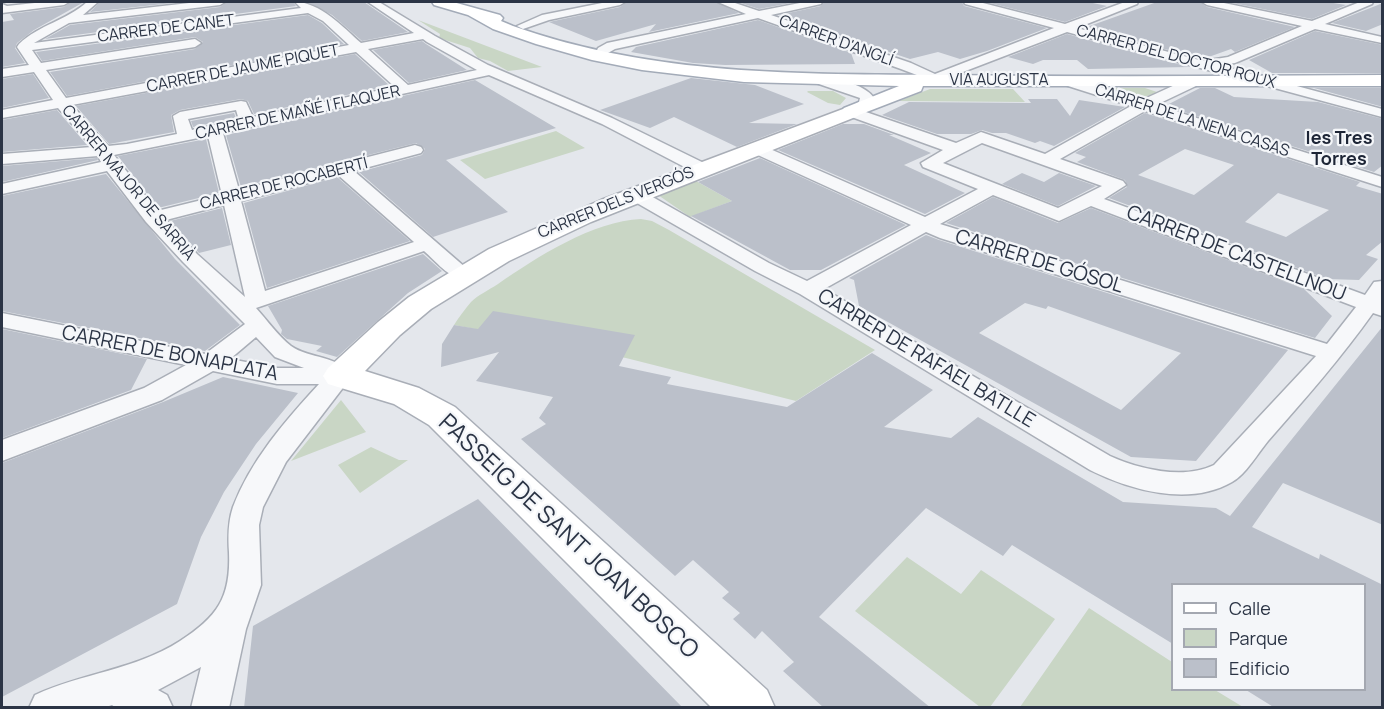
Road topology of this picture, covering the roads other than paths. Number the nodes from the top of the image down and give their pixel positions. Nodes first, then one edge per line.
1 (14, 2) edge
2 (64, 2) edge
3 (106, 2) edge
4 (220, 2) edge
5 (373, 2) edge
6 (440, 2) edge
7 (620, 2) edge
8 (723, 2) edge
9 (817, 2) edge
10 (969, 2) edge
11 (1133, 2) edge
12 (1207, 2) edge
13 (1368, 2) edge
14 (93, 3) edge
15 (176, 5) edge
16 (2, 6) edge
17 (305, 6) edge
18 (474, 14) junction
19 (758, 14) junction
20 (67, 20) junction
21 (669, 21) dead end
22 (192, 25) junction
23 (1315, 25) junction
24 (523, 26) junction
25 (700, 26) junction
26 (1067, 27) junction
27 (425, 35) junction
28 (1383, 40) edge
29 (195, 43) junction
30 (23, 47) junction
31 (358, 48) junction
32 (606, 56) junction
33 (36, 68) junction
34 (491, 71) junction
35 (1231, 71) junction
36 (2, 73) edge
37 (921, 75) junction
38 (809, 79) junction
39 (1383, 81) edge
40 (1070, 82) junction
41 (1193, 82) junction
42 (1267, 82) junction
43 (206, 83) junction
44 (406, 90) junction
45 (62, 103) junction
46 (1144, 105) junction
47 (851, 112) junction
48 (1383, 113) edge
49 (2, 114) edge
50 (248, 124) junction
51 (215, 131) junction
52 (186, 137) junction
53 (755, 148) junction
54 (957, 149) junction
55 (414, 150) dead end
56 (108, 158) junction
57 (2, 159) edge
58 (1047, 160) junction
59 (340, 169) junction
60 (702, 169) junction
61 (1383, 182) edge
62 (992, 188) junction
63 (2, 189) edge
64 (636, 195) junction
65 (230, 197) junction
66 (1089, 199) junction
67 (153, 218) junction
68 (925, 223) junction
69 (426, 244) junction
70 (463, 274) junction
71 (808, 289) junction
72 (1378, 300) edge
73 (249, 303) junction
74 (2, 320) edge
75 (257, 325) junction
76 (1332, 353) junction
77 (209, 363) junction
78 (340, 376) junction
79 (2, 452) edge
80 (232, 618) junction
81 (114, 687) junction
82 (48, 708) edge
83 (154, 708) edge
84 (210, 708) edge
85 (749, 708) edge

1 - 16 street
2 - 16 street
3 - 14 street
4 - 15 street
5 - 27 street
6 - 18 main road, VIA AUGUSTA
7 - 24 street
8 - 19 street, CARRER D'ANGLÍ
9 - 19 street
10 - 26 street, CARRER DEL DOCTOR ROUX
11 - 26 street
12 - 23 street
13 - 23 street
14 - 20 street
15 - 20 street
17 - 22 street, CARRER DE CANET
17 - 31 street
18 - 24 main road, VIA AUGUSTA
18 - 32 main road, VIA AUGUSTA
19 - 25 street
19 - 37 street, CARRER D'ANGLÍ
20 - 30 street
21 - 25 street
22 - 29 street
22 - 30 street, CARRER DE CANET
23 - 28 street
23 - 35 street
24 - 32 main road, VIA AUGUSTA
25 - 32 street
26 - 35 street, CARRER DEL DOCTOR ROUX
26 - 37 street
27 - 31 street, CARRER DE JAUME PIQUET
27 - 34 street
29 - 33 street
29 - 43 street
30 - 33 street, CARRER MAJOR DE SARRIÀ
31 - 43 street, CARRER DE JAUME PIQUET
31 - 44 street
32 - 38 main road, VIA AUGUSTA
33 - 36 street
33 - 45 street, CARRER MAJOR DE SARRIÀ
34 - 44 street, CARRER DE MAÑÉ I FLAQUER
34 - 60 street
35 - 41 main road, VIA AUGUSTA
35 - 42 main road, VIA AUGUSTA
37 - 38 main road, VIA AUGUSTA
37 - 40 main road, VIA AUGUSTA
37 - 47 main road, CARRER DELS VERGÓS
38 - 47 main road
39 - 42 main road, VIA AUGUSTA
40 - 41 main road, VIA AUGUSTA
40 - 46 street, CARRER DE LA NENA CASAS
41 - 46 street
42 - 48 street, CARRER DEL DOCTOR ROUX
43 - 45 street, CARRER DE JAUME PIQUET
43 - 50 street
43 - 52 street
44 - 50 street, CARRER DE MAÑÉ I FLAQUER
45 - 49 street, CARRER DE JAUME PIQUET
45 - 56 street, CARRER MAJOR DE SARRIÀ
46 - 58 street
46 - 61 street, CARRER DE LA NENA CASAS
47 - 53 main road, CARRER DELS VERGÓS
47 - 54 street
50 - 51 street, CARRER DE MAÑÉ I FLAQUER
51 - 52 street, CARRER DE MAÑÉ I FLAQUER
51 - 65 street
52 - 56 street, CARRER DE MAÑÉ I FLAQUER
53 - 60 main road, CARRER DELS VERGÓS
53 - 68 street, CARRER DE GÓSOL
54 - 58 street
54 - 62 street
55 - 59 street, CARRER DE ROCABERTÍ
56 - 57 street
56 - 63 street
56 - 67 street, CARRER MAJOR DE SARRIÀ
58 - 66 street
59 - 65 street, CARRER DE ROCABERTÍ
59 - 69 street
60 - 64 main road, CARRER DELS VERGÓS
62 - 66 street
62 - 68 street
64 - 70 main road, CARRER DELS VERGÓS
64 - 71 street, CARRER DE RAFAEL BATLLE
65 - 67 street, CARRER DE ROCABERTÍ
65 - 73 street
66 - 72 street, CARRER DE CASTELLNOU
67 - 73 street, CARRER MAJOR DE SARRIÀ
68 - 71 street
68 - 76 street, CARRER DE GÓSOL
69 - 70 street
69 - 73 street
70 - 78 main road, CARRER DELS VERGÓS
71 - 76 street, CARRER DE RAFAEL BATLLE
72 - 76 street
73 - 75 street, CARRER MAJOR DE SARRIÀ
74 - 77 street, CARRER DE BONAPLATA
75 - 77 street
75 - 78 street, CARRER MAJOR DE SARRIÀ
77 - 78 street, CARRER DE BONAPLATA
77 - 79 street
78 - 80 street
78 - 85 main road, PASSEIG DE SANT JOAN BOSCO
80 - 81 street
80 - 84 street
81 - 82 street
81 - 83 street

